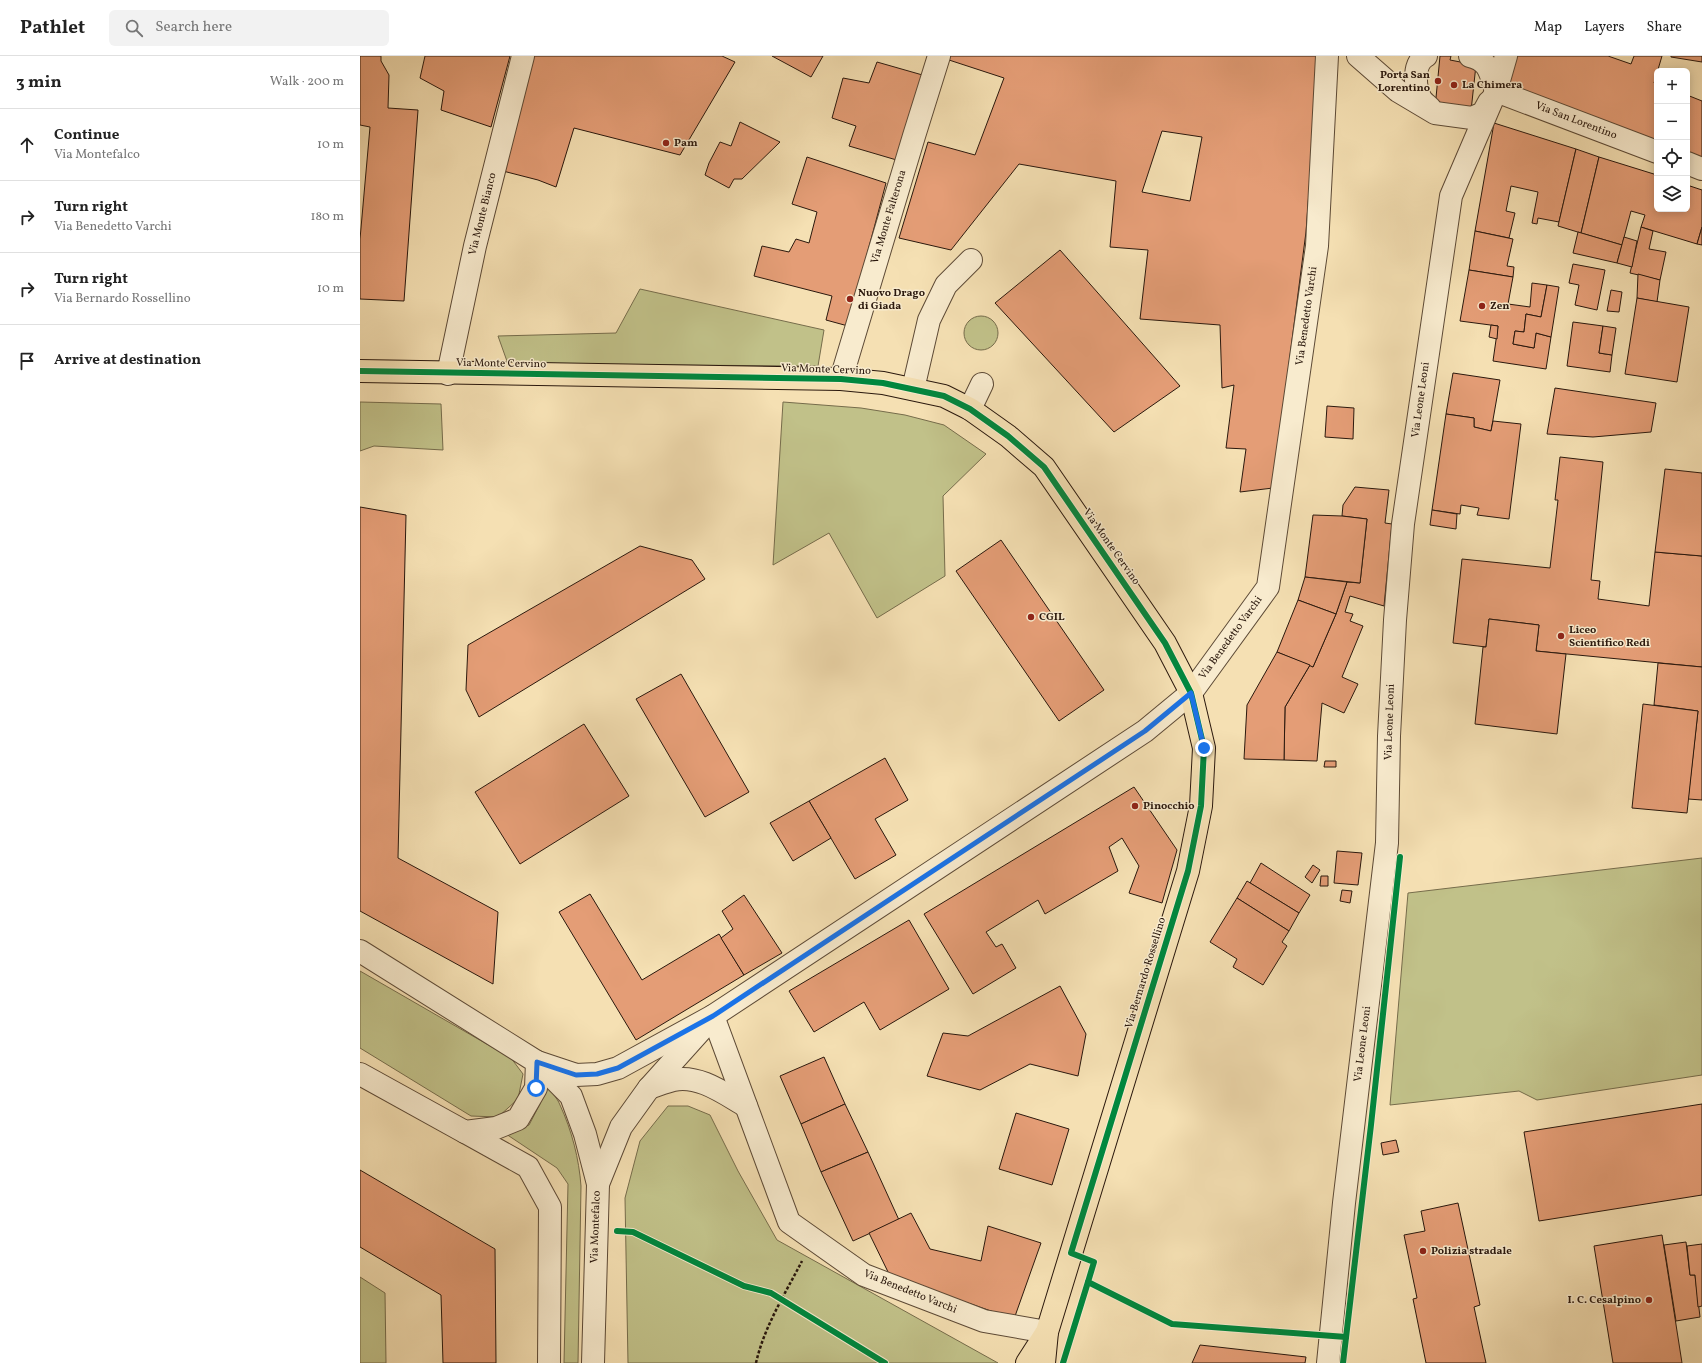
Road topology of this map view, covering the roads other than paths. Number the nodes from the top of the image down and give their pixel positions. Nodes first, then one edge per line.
1 (523, 56) edge
2 (939, 56) edge
3 (1327, 56) edge
4 (1358, 56) edge
5 (1426, 56) edge
6 (1470, 56) edge
7 (1506, 56) edge
8 (1496, 90) junction
9 (1435, 114) junction
10 (1654, 151) edge
11 (1690, 165) edge
12 (1702, 169) edge
13 (971, 260) dead end
14 (360, 371) edge
15 (448, 374) junction
16 (841, 379) junction
17 (982, 384) dead end
18 (913, 389) junction
19 (970, 409) junction
20 (1191, 693) junction
21 (360, 952) edge
22 (713, 1016) junction
23 (537, 1062) junction
24 (360, 1074) edge
25 (649, 1088) junction
26 (746, 1106) junction
27 (464, 1132) junction
28 (598, 1184) junction
29 (1047, 1332) junction
30 (549, 1363) edge
31 (593, 1363) edge
32 (1027, 1363) edge
33 (1044, 1363) edge
34 (1328, 1363) edge

1 - 15 street, Via Monte Bianco
2 - 16 street, Via Monte Falterona
3 - 20 street, Via Benedetto Varchi
4 - 9 street
5 - 9 street
6 - 8 street
7 - 8 street
8 - 9 street
8 - 10 street, Via San Lorentino
8 - 34 street, Via Leone Leoni
11 - 12 street
13 - 18 street
14 - 15 main road, Via Monte Cervino
15 - 16 main road, Via Monte Cervino
16 - 18 main road, Via Monte Cervino
17 - 19 street
18 - 19 main road, Via Monte Cervino
19 - 20 main road, Via Monte Cervino
20 - 22 street, Via Benedetto Varchi
20 - 29 main road, Via Bernardo Rossellino
21 - 23 street, Via Montefalco
22 - 23 street, Via Benedetto Varchi
22 - 25 street, Via Benedetto Varchi
22 - 26 street, Via Benedetto Varchi
23 - 27 street
23 - 28 street, Via Montefalco
24 - 27 street
25 - 26 street
25 - 28 street, Via Benedetto Varchi
26 - 29 street, Via Benedetto Varchi
27 - 30 street
28 - 31 street, Via Montefalco
29 - 32 main road
29 - 33 main road

